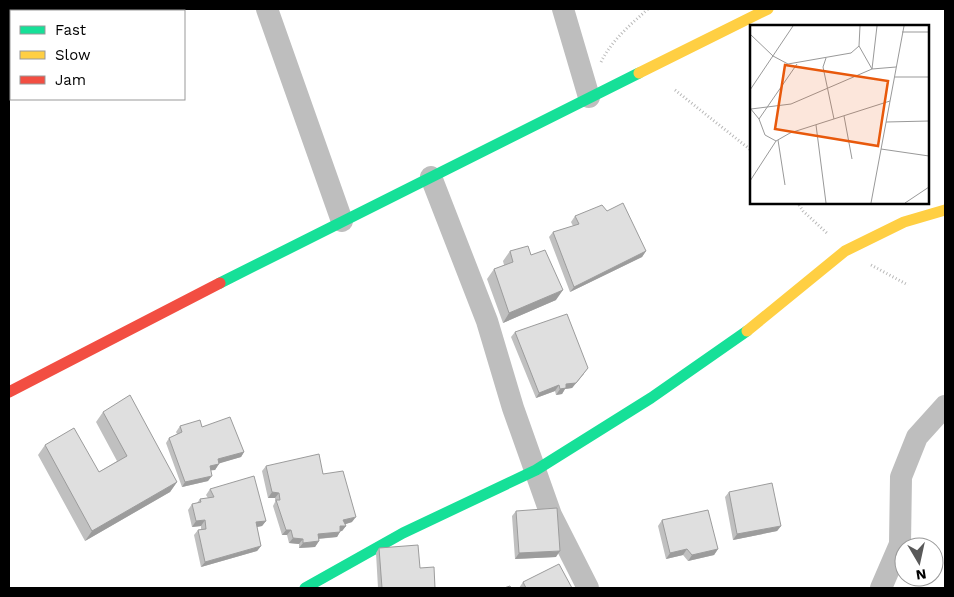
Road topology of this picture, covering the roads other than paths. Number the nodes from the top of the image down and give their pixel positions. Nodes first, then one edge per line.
1 (267, 9) edge
2 (563, 9) edge
3 (768, 9) edge
4 (589, 98) junction
5 (432, 177) junction
6 (945, 210) edge
7 (342, 221) junction
8 (9, 392) edge
9 (945, 406) edge
10 (536, 470) junction
11 (305, 588) edge
12 (588, 588) edge
13 (881, 588) edge

1 - 7 street
2 - 4 street
3 - 4 street
4 - 5 street
5 - 7 street
5 - 10 street
6 - 10 street
7 - 8 street
9 - 13 street
10 - 11 street
10 - 12 street

